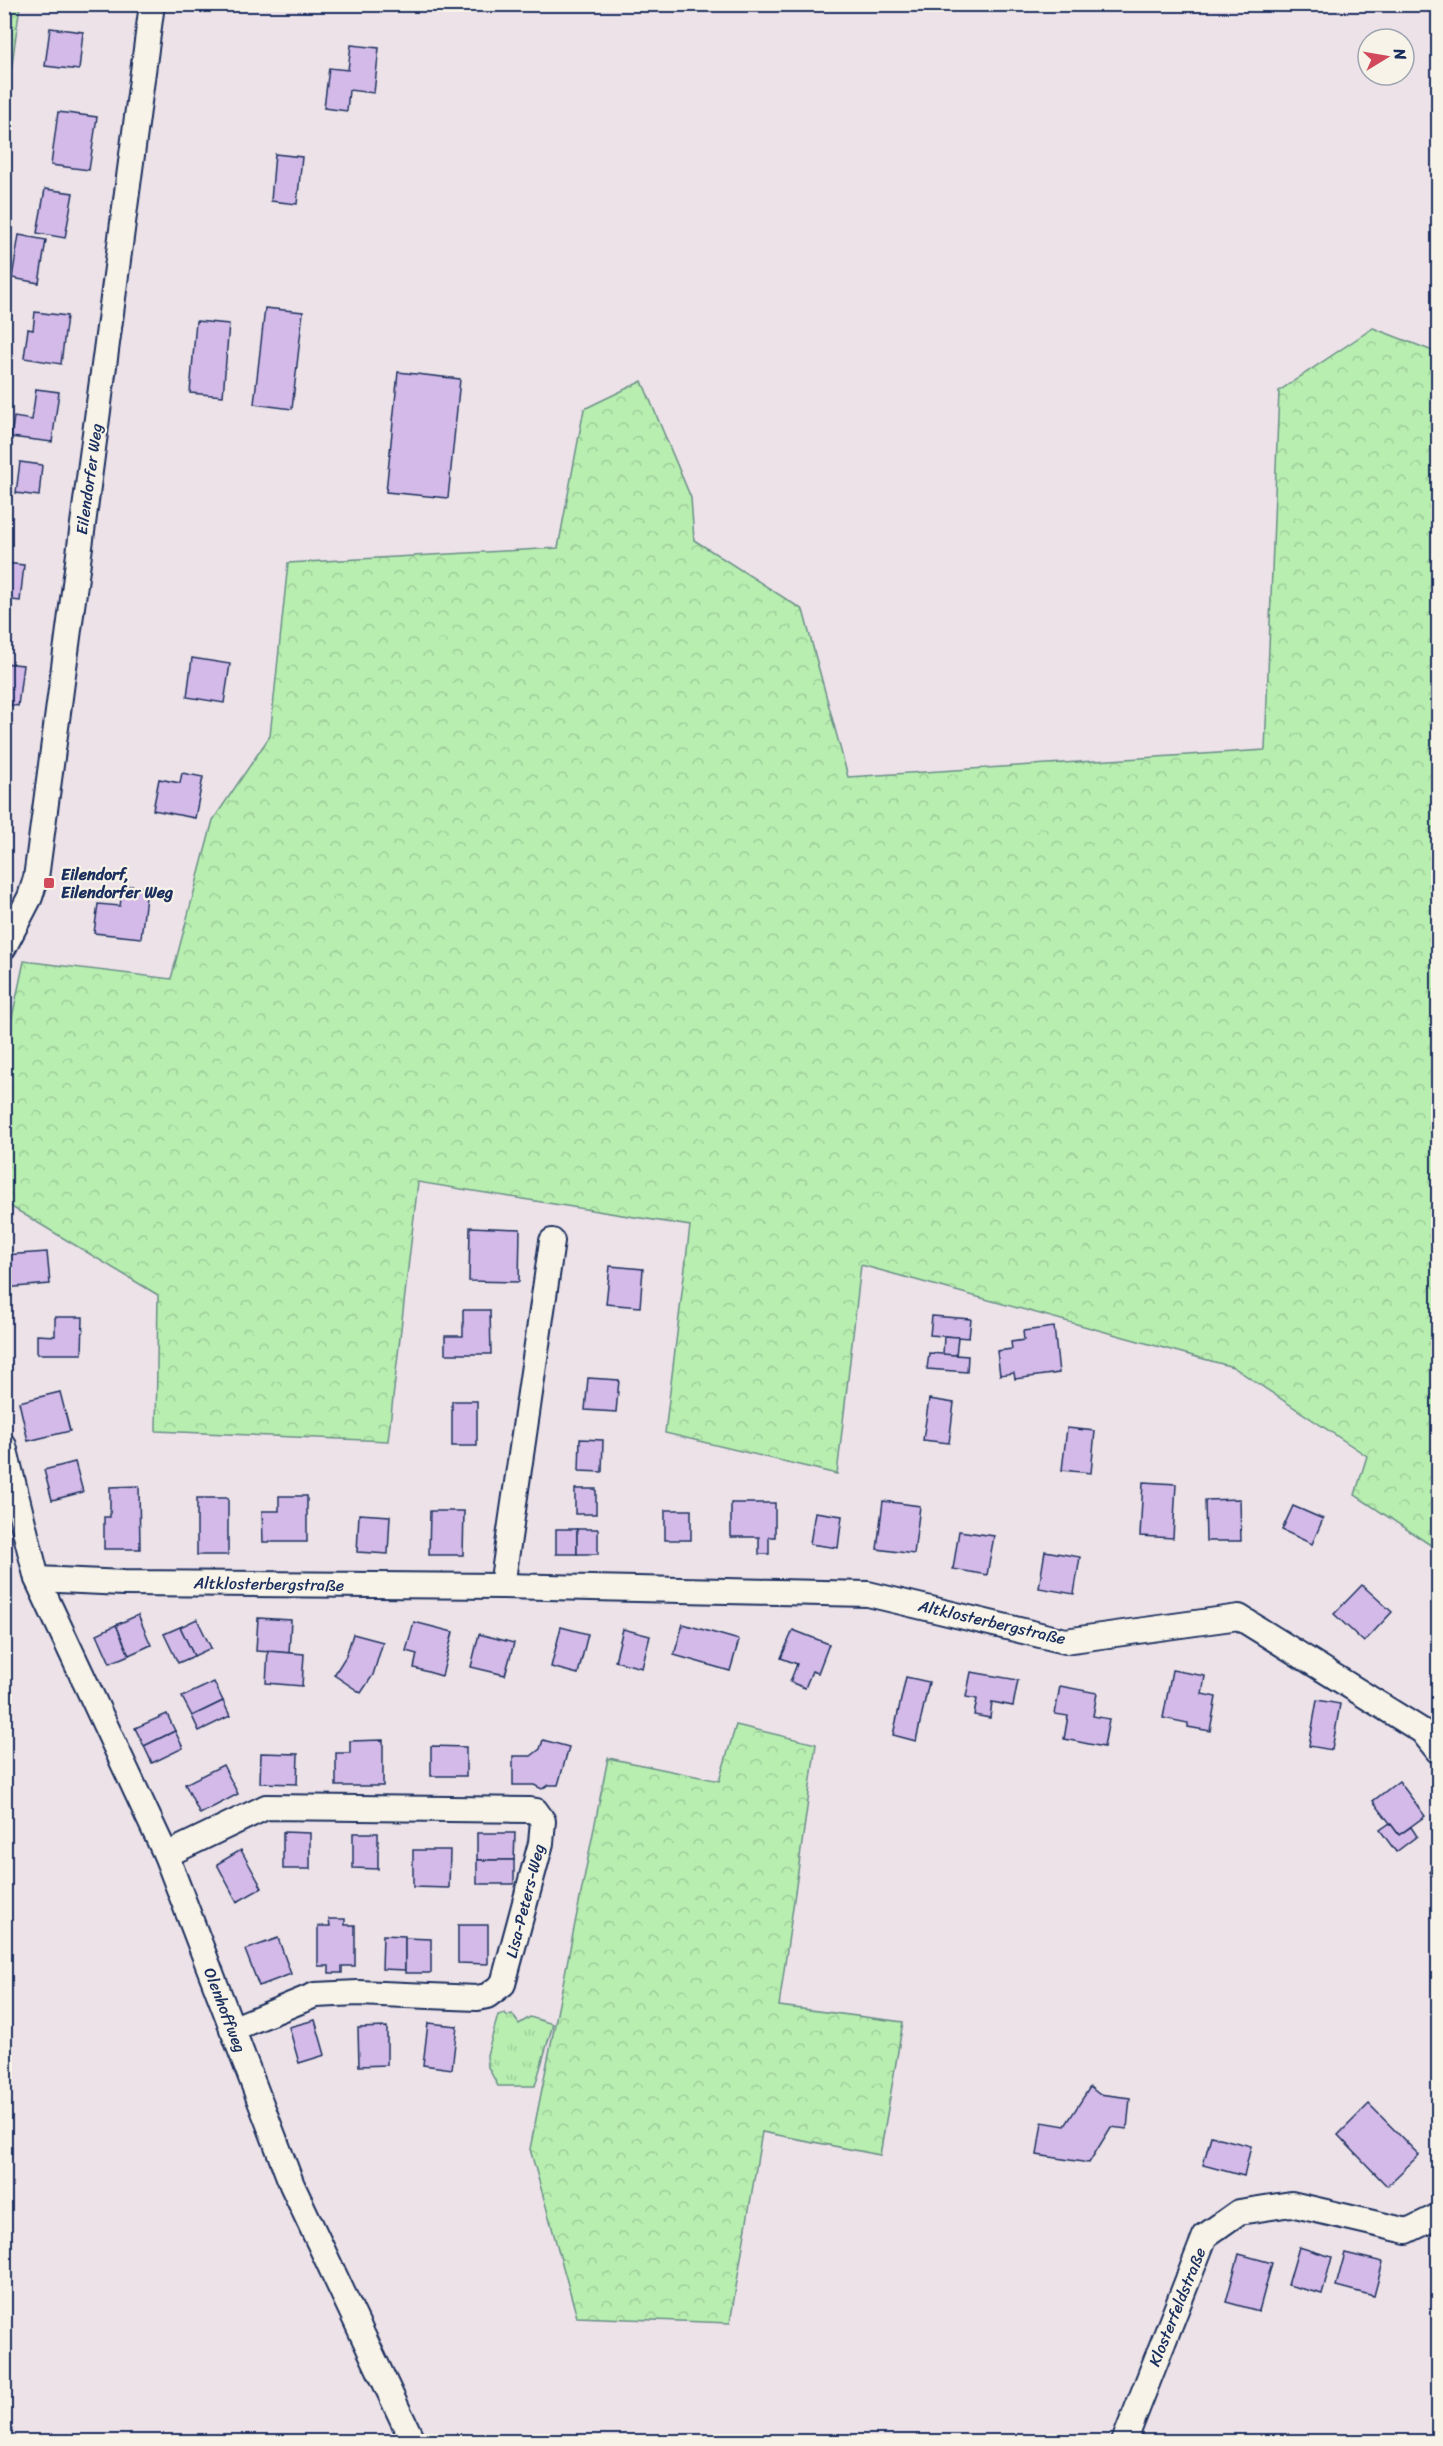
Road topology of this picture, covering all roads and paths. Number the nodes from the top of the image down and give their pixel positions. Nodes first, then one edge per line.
1 (152, 4) edge
2 (4, 947) edge
3 (552, 1240) dead end
4 (4, 1446) edge
5 (37, 1579) junction
6 (502, 1586) junction
7 (1438, 1751) edge
8 (166, 1855) junction
9 (232, 2029) junction
10 (1438, 2216) edge
11 (413, 2442) edge
12 (1124, 2442) edge

1 - 2 street, Eilendorfer Weg
3 - 6 street
4 - 5 street
5 - 6 street, Altklosterbergstraße
5 - 8 street, Olenhoffweg
6 - 7 street, Altklosterbergstraße
8 - 9 street, Olenhoffweg
8 - 9 street, Lisa-Peters-Weg
9 - 11 street, Olenhoffweg
10 - 12 street, Klosterfeldstraße

